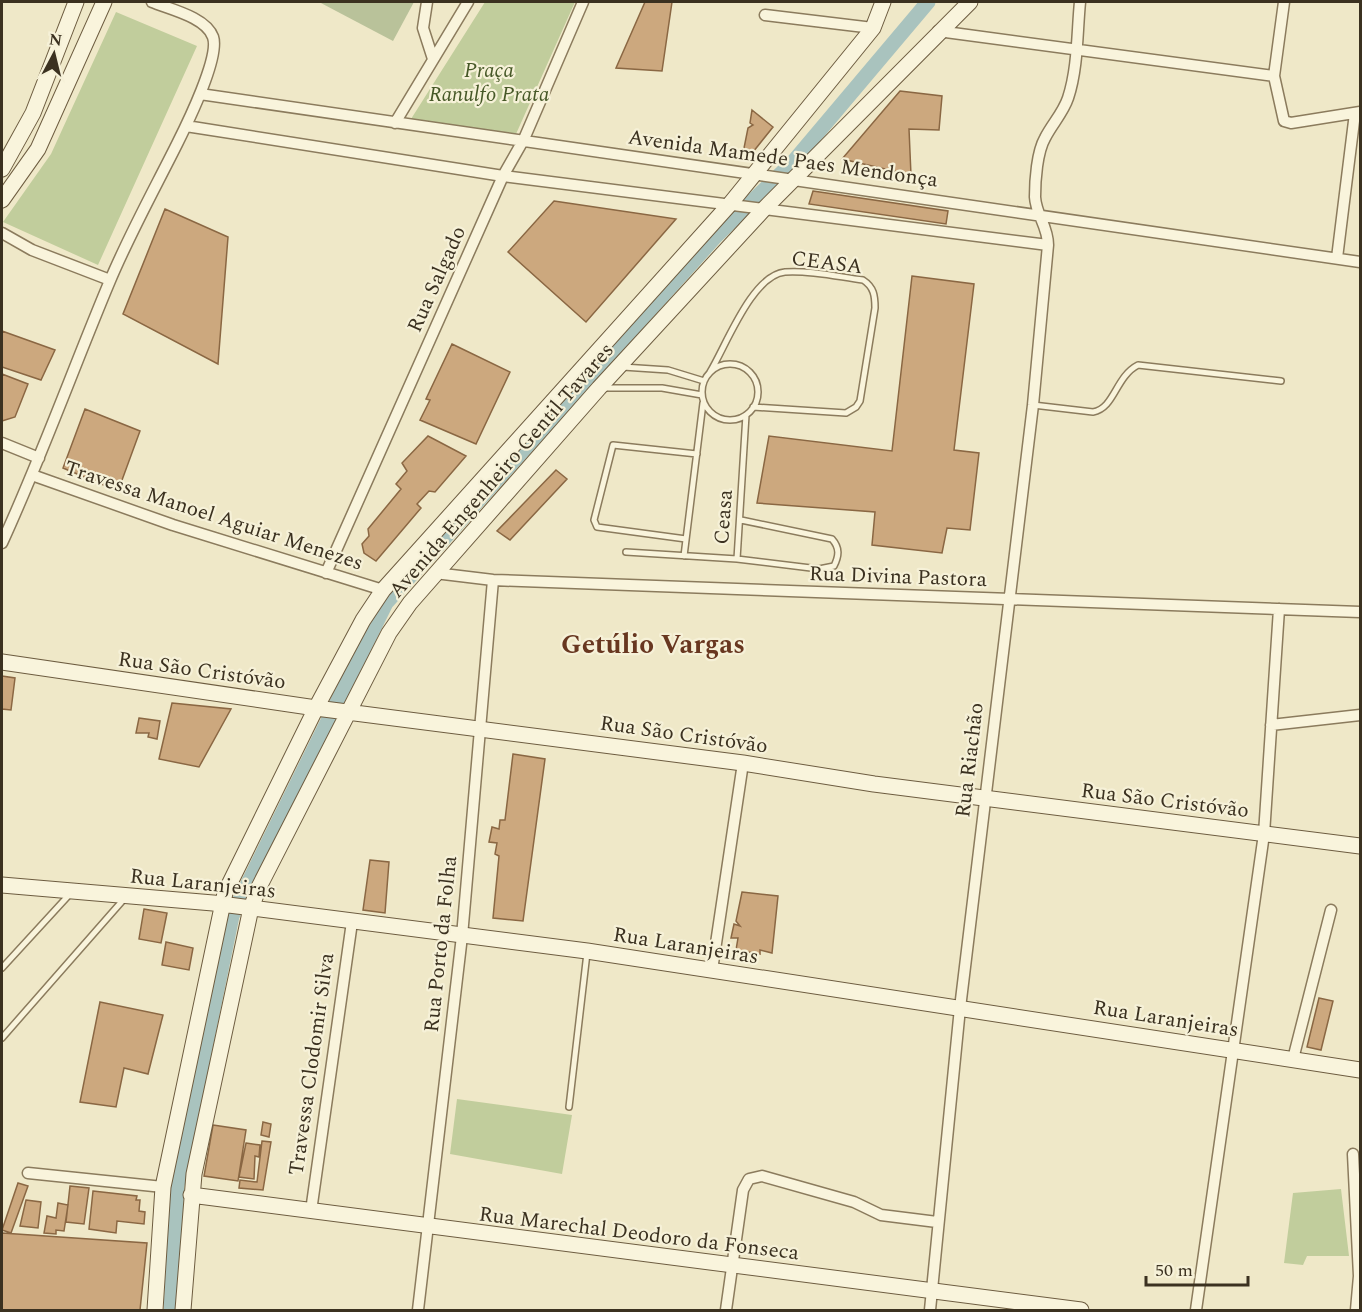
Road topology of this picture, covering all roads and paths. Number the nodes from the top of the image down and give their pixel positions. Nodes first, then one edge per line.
1 (76, 2) edge
2 (104, 2) edge
3 (152, 2) edge
4 (427, 2) edge
5 (468, 2) edge
6 (583, 2) edge
7 (883, 2) edge
8 (970, 2) edge
9 (1080, 2) edge
10 (1284, 2) edge
11 (765, 15) dead end
12 (873, 28) junction
13 (938, 31) junction
14 (1075, 49) junction
15 (433, 59) junction
16 (1274, 76) junction
17 (200, 94) junction
18 (1358, 113) edge
19 (395, 123) junction
20 (186, 126) junction
21 (524, 139) junction
22 (2, 169) edge
23 (755, 174) junction
24 (503, 176) junction
25 (790, 178) junction
26 (2, 200) edge
27 (732, 205) junction
28 (760, 210) junction
29 (1039, 216) junction
30 (2, 233) edge
31 (1048, 244) junction
32 (1337, 258) junction
33 (1360, 261) edge
34 (110, 280) junction
35 (620, 366) junction
36 (710, 372) junction
37 (704, 381) junction
38 (1281, 381) dead end
39 (599, 388) junction
40 (702, 395) junction
41 (704, 403) junction
42 (1033, 405) junction
43 (753, 407) junction
44 (746, 415) junction
45 (2, 443) edge
46 (697, 454) junction
47 (39, 458) junction
48 (32, 476) junction
49 (741, 520) junction
50 (686, 539) junction
51 (2, 543) edge
52 (627, 552) dead end
53 (684, 556) junction
54 (737, 559) junction
55 (327, 573) junction
56 (435, 573) junction
57 (493, 580) junction
58 (383, 590) junction
59 (1008, 600) junction
60 (1279, 609) junction
61 (1360, 612) edge
62 (2, 662) edge
63 (318, 708) junction
64 (349, 711) junction
65 (1360, 715) edge
66 (1271, 725) junction
67 (481, 728) junction
68 (742, 763) junction
69 (984, 798) junction
70 (1264, 834) junction
71 (1360, 846) edge
72 (2, 885) edge
73 (73, 892) junction
74 (127, 896) junction
75 (225, 905) junction
76 (250, 908) junction
77 (1331, 909) dead end
78 (351, 922) junction
79 (462, 936) junction
80 (587, 951) junction
81 (2, 968) edge
82 (712, 970) junction
83 (960, 1008) junction
84 (2, 1038) edge
85 (1232, 1049) junction
86 (1293, 1059) junction
87 (1360, 1070) edge
88 (569, 1107) dead end
89 (1353, 1154) dead end
90 (28, 1173) dead end
91 (163, 1187) junction
92 (191, 1195) junction
93 (311, 1212) junction
94 (937, 1222) junction
95 (428, 1227) junction
96 (733, 1266) junction
97 (933, 1291) junction
98 (155, 1311) edge
99 (183, 1311) edge
100 (418, 1311) edge
101 (726, 1311) edge
102 (930, 1311) edge
103 (1081, 1311) edge
104 (1196, 1311) edge
105 (1356, 1311) edge

1 - 22 main road
2 - 26 main road
3 - 17 street
4 - 15 street
5 - 15 street
6 - 21 street, Rua Salgado
7 - 12 main road, Avenida Engenheiro Gentil Tavares
8 - 13 main road, Avenida Engenheiro Gentil Tavares
9 - 14 street, Rua Riachão
10 - 16 street
11 - 12 street
12 - 23 main road, Avenida Engenheiro Gentil Tavares
13 - 14 street
13 - 25 main road, Avenida Engenheiro Gentil Tavares
14 - 16 street
14 - 29 street, Rua Riachão
15 - 19 street
16 - 18 street
17 - 19 street, Avenida Mamede Paes Mendonça
17 - 20 street
18 - 32 street
19 - 21 street, Avenida Mamede Paes Mendonça
20 - 24 street
20 - 34 street
21 - 23 street, Avenida Mamede Paes Mendonça
21 - 24 street, Rua Salgado
23 - 25 street, Avenida Mamede Paes Mendonça
23 - 27 main road, Avenida Engenheiro Gentil Tavares
24 - 27 street
24 - 55 street, Rua Salgado
25 - 28 main road, Avenida Engenheiro Gentil Tavares
25 - 29 street, Avenida Mamede Paes Mendonça
27 - 28 street
27 - 58 main road, Avenida Engenheiro Gentil Tavares
28 - 31 street
28 - 35 main road, Avenida Engenheiro Gentil Tavares
29 - 31 street, Rua Riachão
29 - 32 street, Avenida Mamede Paes Mendonça
30 - 34 street
31 - 42 street, Rua Riachão
32 - 33 street, Avenida Mamede Paes Mendonça
34 - 47 street
35 - 37 lane
35 - 39 main road, Avenida Engenheiro Gentil Tavares
36 - 37 lane, Ceasa
36 - 43 lane
36 - 43 lane, CEASA
37 - 40 lane, Ceasa
38 - 42 lane
39 - 40 lane
39 - 56 main road, Avenida Engenheiro Gentil Tavares
40 - 41 lane, Ceasa
41 - 44 lane
41 - 46 lane, Ceasa
42 - 59 street, Rua Riachão
43 - 44 lane
44 - 49 lane, Ceasa
45 - 47 street
46 - 50 lane, Ceasa
46 - 50 lane
47 - 48 street
48 - 51 street
48 - 55 street, Travessa Manoel Aguiar Menezes
49 - 54 lane, Ceasa
49 - 54 lane
50 - 53 lane, Ceasa
52 - 53 lane
53 - 54 lane, Ceasa
55 - 58 street, Travessa Manoel Aguiar Menezes
56 - 57 street, Rua Divina Pastora
56 - 64 main road, Avenida Engenheiro Gentil Tavares
57 - 59 street, Rua Divina Pastora
57 - 67 street, Rua Porto da Folha
58 - 63 main road, Avenida Engenheiro Gentil Tavares
59 - 60 street, Rua Divina Pastora
59 - 69 street, Rua Riachão
60 - 61 street, Rua Divina Pastora
60 - 66 street
62 - 63 main road, Rua São Cristóvão
63 - 64 main road, Rua São Cristóvão
63 - 75 main road, Avenida Engenheiro Gentil Tavares
64 - 67 main road, Rua São Cristóvão
64 - 76 main road, Avenida Engenheiro Gentil Tavares
65 - 66 street
66 - 70 street
67 - 68 main road, Rua São Cristóvão
67 - 79 street, Rua Porto da Folha
68 - 69 main road, Rua São Cristóvão
68 - 82 street
69 - 70 main road, Rua São Cristóvão
69 - 83 street, Rua Riachão
70 - 71 main road, Rua São Cristóvão
70 - 85 street
72 - 73 main road, Rua Laranjeiras
73 - 74 main road, Rua Laranjeiras
73 - 81 lane
74 - 75 main road, Rua Laranjeiras
74 - 84 lane
75 - 76 main road, Rua Laranjeiras
75 - 91 main road, Avenida Engenheiro Gentil Tavares
76 - 78 main road, Rua Laranjeiras
76 - 92 main road, Avenida Engenheiro Gentil Tavares
77 - 86 street
78 - 79 main road, Rua Laranjeiras
78 - 93 street, Travessa Clodomir Silva
79 - 80 main road, Rua Laranjeiras
79 - 95 street, Rua Porto da Folha
80 - 82 main road, Rua Laranjeiras
80 - 88 lane
82 - 83 main road, Rua Laranjeiras
83 - 85 main road, Rua Laranjeiras
83 - 94 street, Rua Riachão
85 - 86 main road, Rua Laranjeiras
85 - 104 street
86 - 87 main road, Rua Laranjeiras
89 - 105 street
90 - 91 street
91 - 98 main road, Avenida Engenheiro Gentil Tavares
92 - 93 main road, Rua Marechal Deodoro da Fonseca
92 - 99 main road, Avenida Engenheiro Gentil Tavares
93 - 95 main road, Rua Marechal Deodoro da Fonseca
94 - 96 street
94 - 97 street, Rua Riachão
95 - 96 main road, Rua Marechal Deodoro da Fonseca
95 - 100 street, Rua Porto da Folha
96 - 97 main road, Rua Marechal Deodoro da Fonseca
96 - 101 street
97 - 102 street, Rua Riachão
97 - 103 main road, Rua Marechal Deodoro da Fonseca

